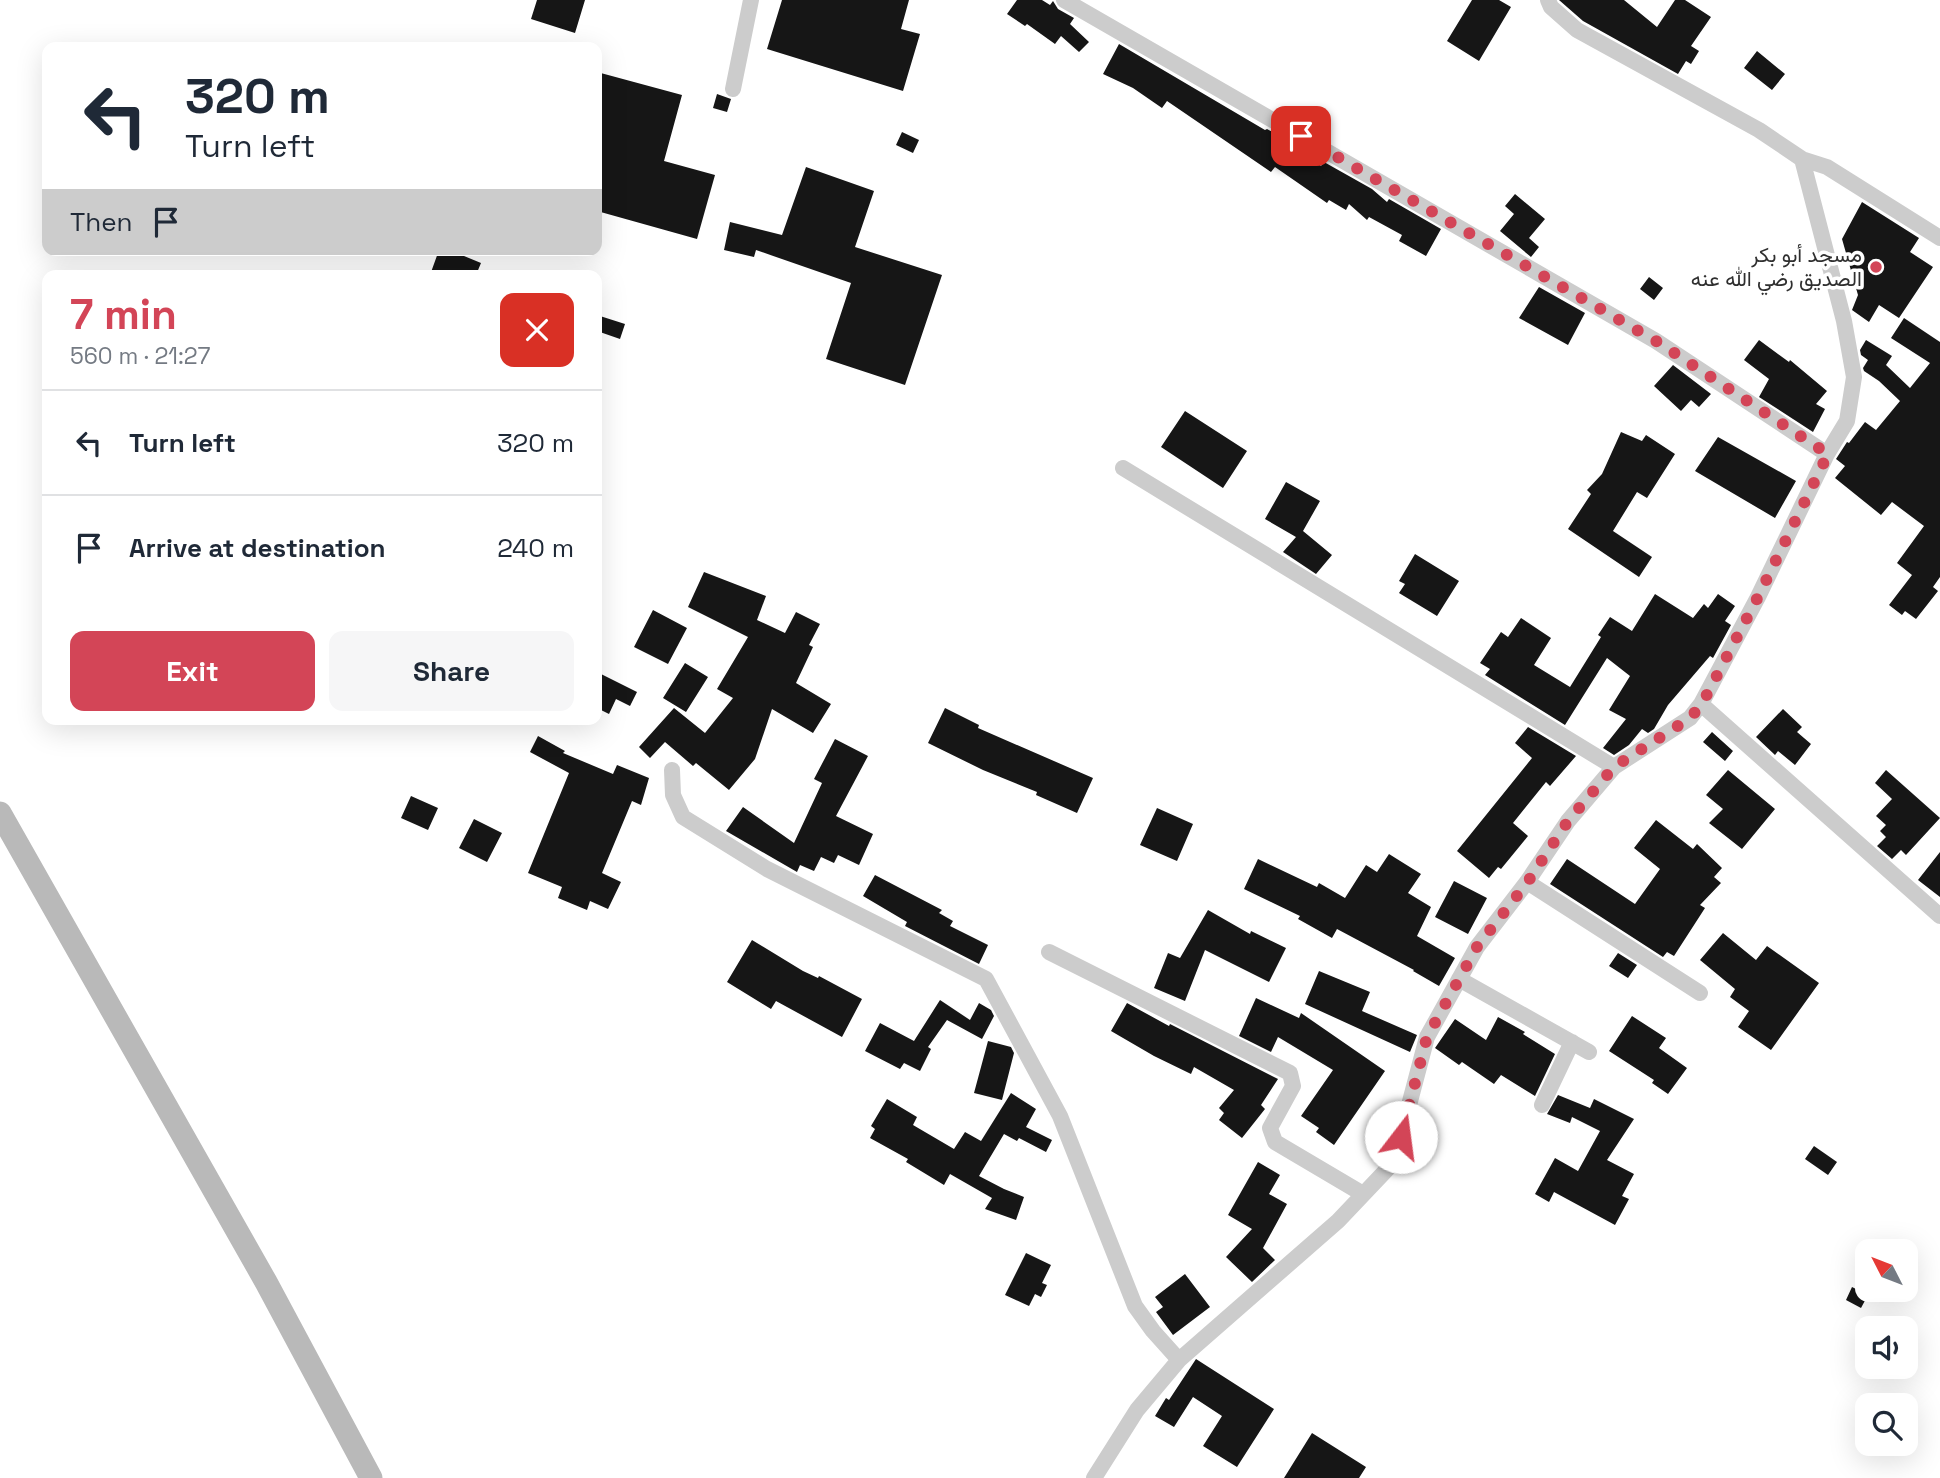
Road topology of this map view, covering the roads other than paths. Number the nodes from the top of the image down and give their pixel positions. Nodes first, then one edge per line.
1 (751, 0) edge
2 (1065, 0) edge
3 (1546, 2) edge
4 (733, 89) dead end
5 (1802, 159) junction
6 (1940, 238) edge
7 (1828, 454) junction
8 (1123, 468) dead end
9 (1702, 704) junction
10 (1614, 767) junction
11 (672, 770) dead end
12 (0, 813) edge
13 (1527, 883) junction
14 (1940, 916) edge
15 (1049, 952) dead end
16 (1459, 979) junction
17 (1700, 993) dead end
18 (1572, 1042) junction
19 (1589, 1052) dead end
20 (1542, 1105) dead end
21 (1363, 1194) junction
22 (1179, 1360) junction
23 (372, 1478) edge
24 (1094, 1478) edge

1 - 4 street
2 - 7 street
3 - 5 street
5 - 6 street
5 - 7 street
7 - 9 street
8 - 10 street
9 - 10 street
9 - 14 street
10 - 13 street
11 - 22 street
12 - 23 main road
13 - 16 street
13 - 17 street
15 - 21 street
16 - 18 street
16 - 21 street
18 - 19 street
18 - 20 street
21 - 22 street
22 - 24 street

